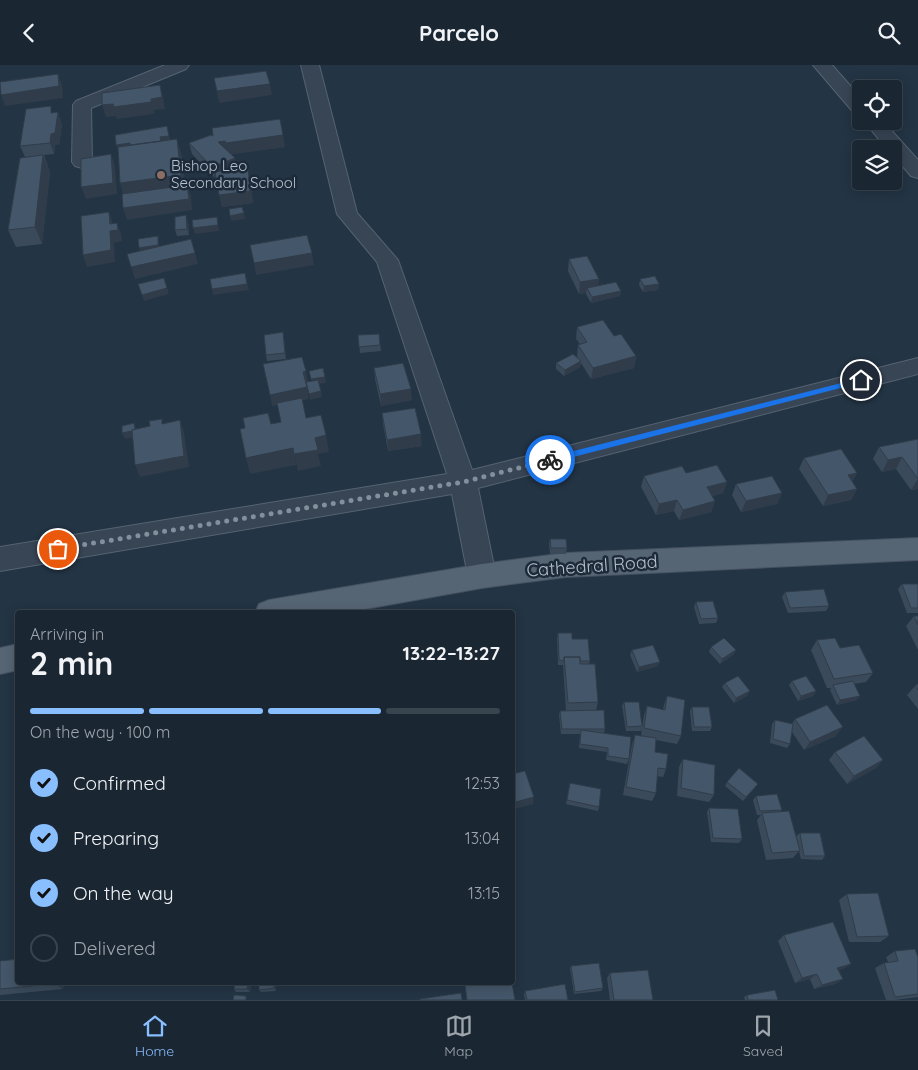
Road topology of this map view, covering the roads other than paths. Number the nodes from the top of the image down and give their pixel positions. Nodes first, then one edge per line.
1 (180, 65) edge
2 (310, 65) edge
3 (822, 65) edge
4 (852, 99) edge
5 (880, 130) edge
6 (82, 162) edge
7 (918, 172) edge
8 (918, 366) edge
9 (463, 482) junction
10 (918, 549) edge
11 (0, 559) edge
12 (482, 575) junction
13 (286, 610) edge
14 (15, 658) edge
15 (0, 661) edge

1 - 6 street
2 - 9 street
3 - 4 street
5 - 7 street
8 - 9 street
9 - 11 street
9 - 12 street
10 - 12 main road, Cathedral Road
12 - 13 main road, Cathedral Road
14 - 15 main road

